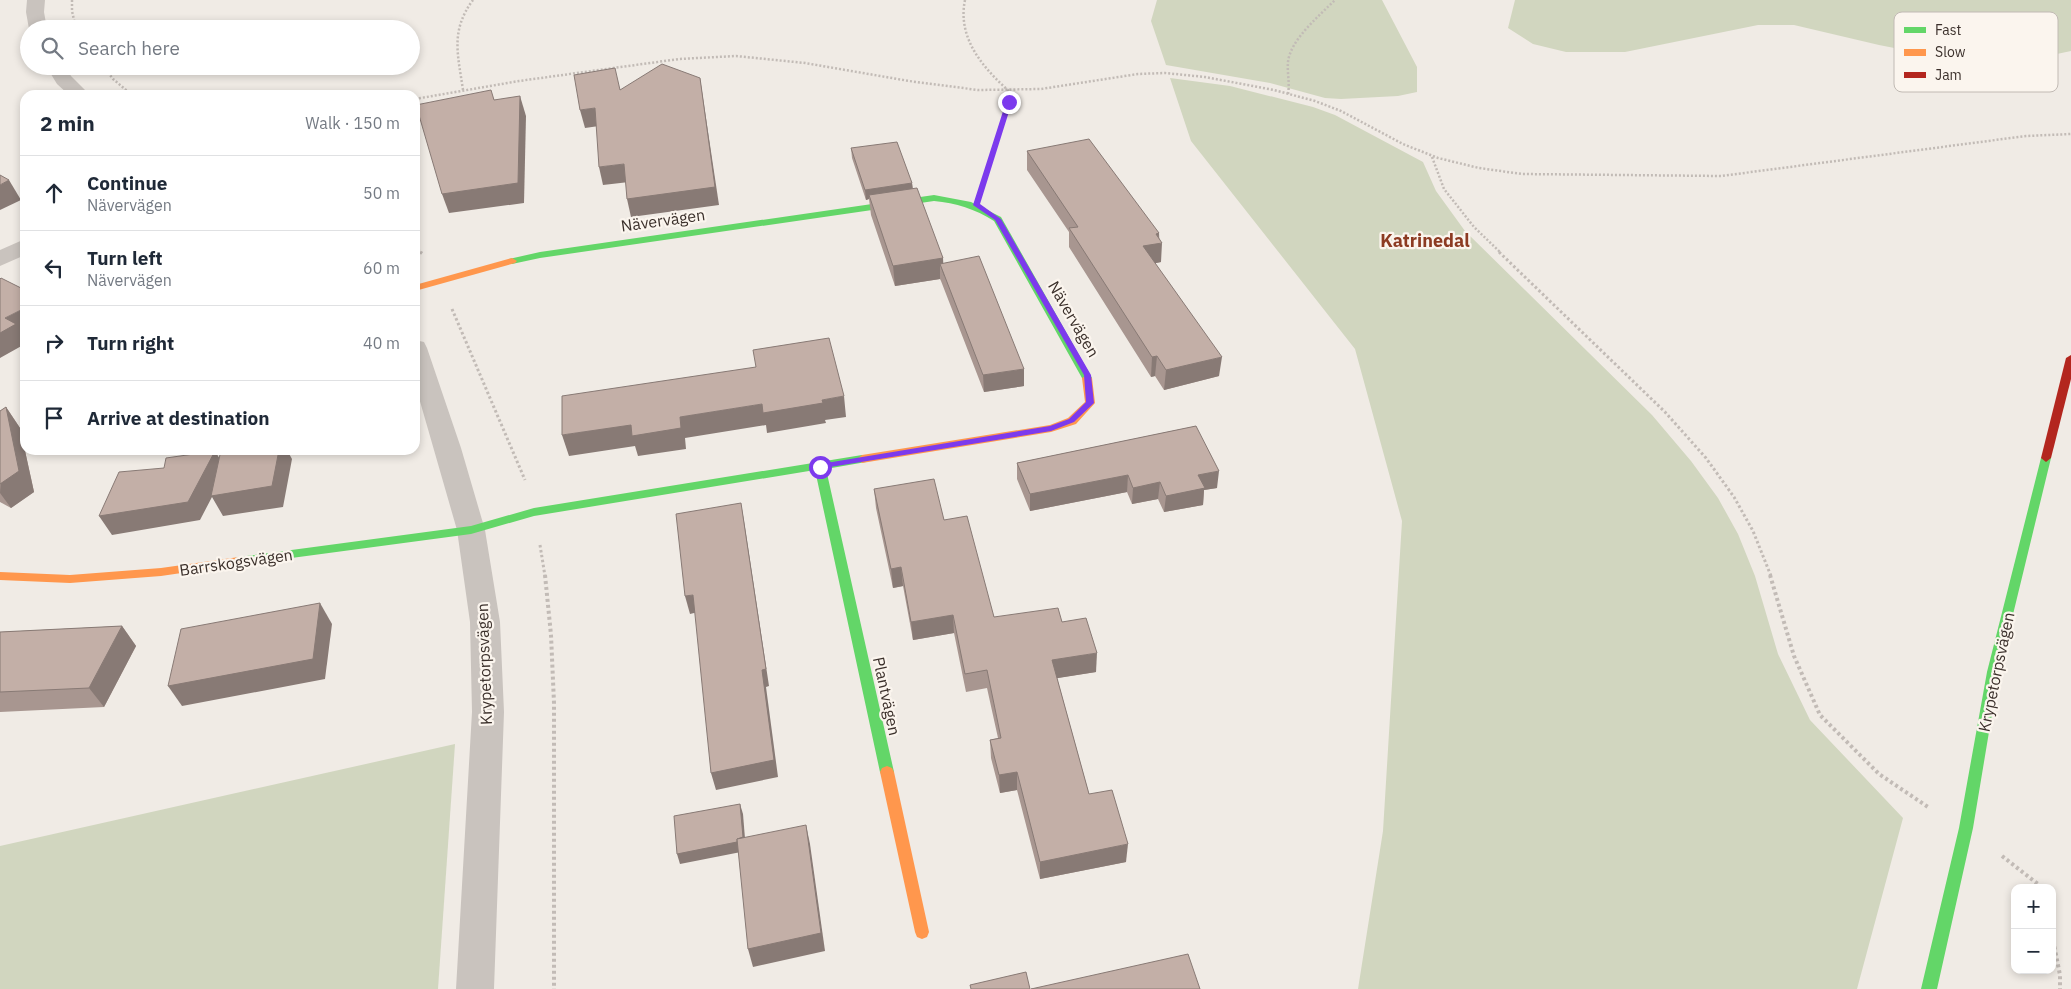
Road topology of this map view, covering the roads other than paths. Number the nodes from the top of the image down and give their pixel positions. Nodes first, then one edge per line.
1 (36, 0) edge
2 (36, 20) edge
3 (61, 75) edge
4 (75, 90) edge
5 (20, 249) edge
6 (0, 259) edge
7 (420, 287) edge
8 (2071, 358) edge
9 (420, 360) edge
10 (820, 467) junction
11 (471, 530) junction
12 (0, 576) edge
13 (922, 932) dead end
14 (475, 989) edge
15 (1930, 989) edge

1 - 2 street
3 - 4 street
5 - 6 street
7 - 10 street, Nävervägen
8 - 15 street, Krypetorpsvägen
9 - 11 street, Krypetorpsvägen
10 - 11 street, Nävervägen
10 - 13 street, Plantvägen
11 - 12 street, Barrskogsvägen
11 - 14 street, Krypetorpsvägen

